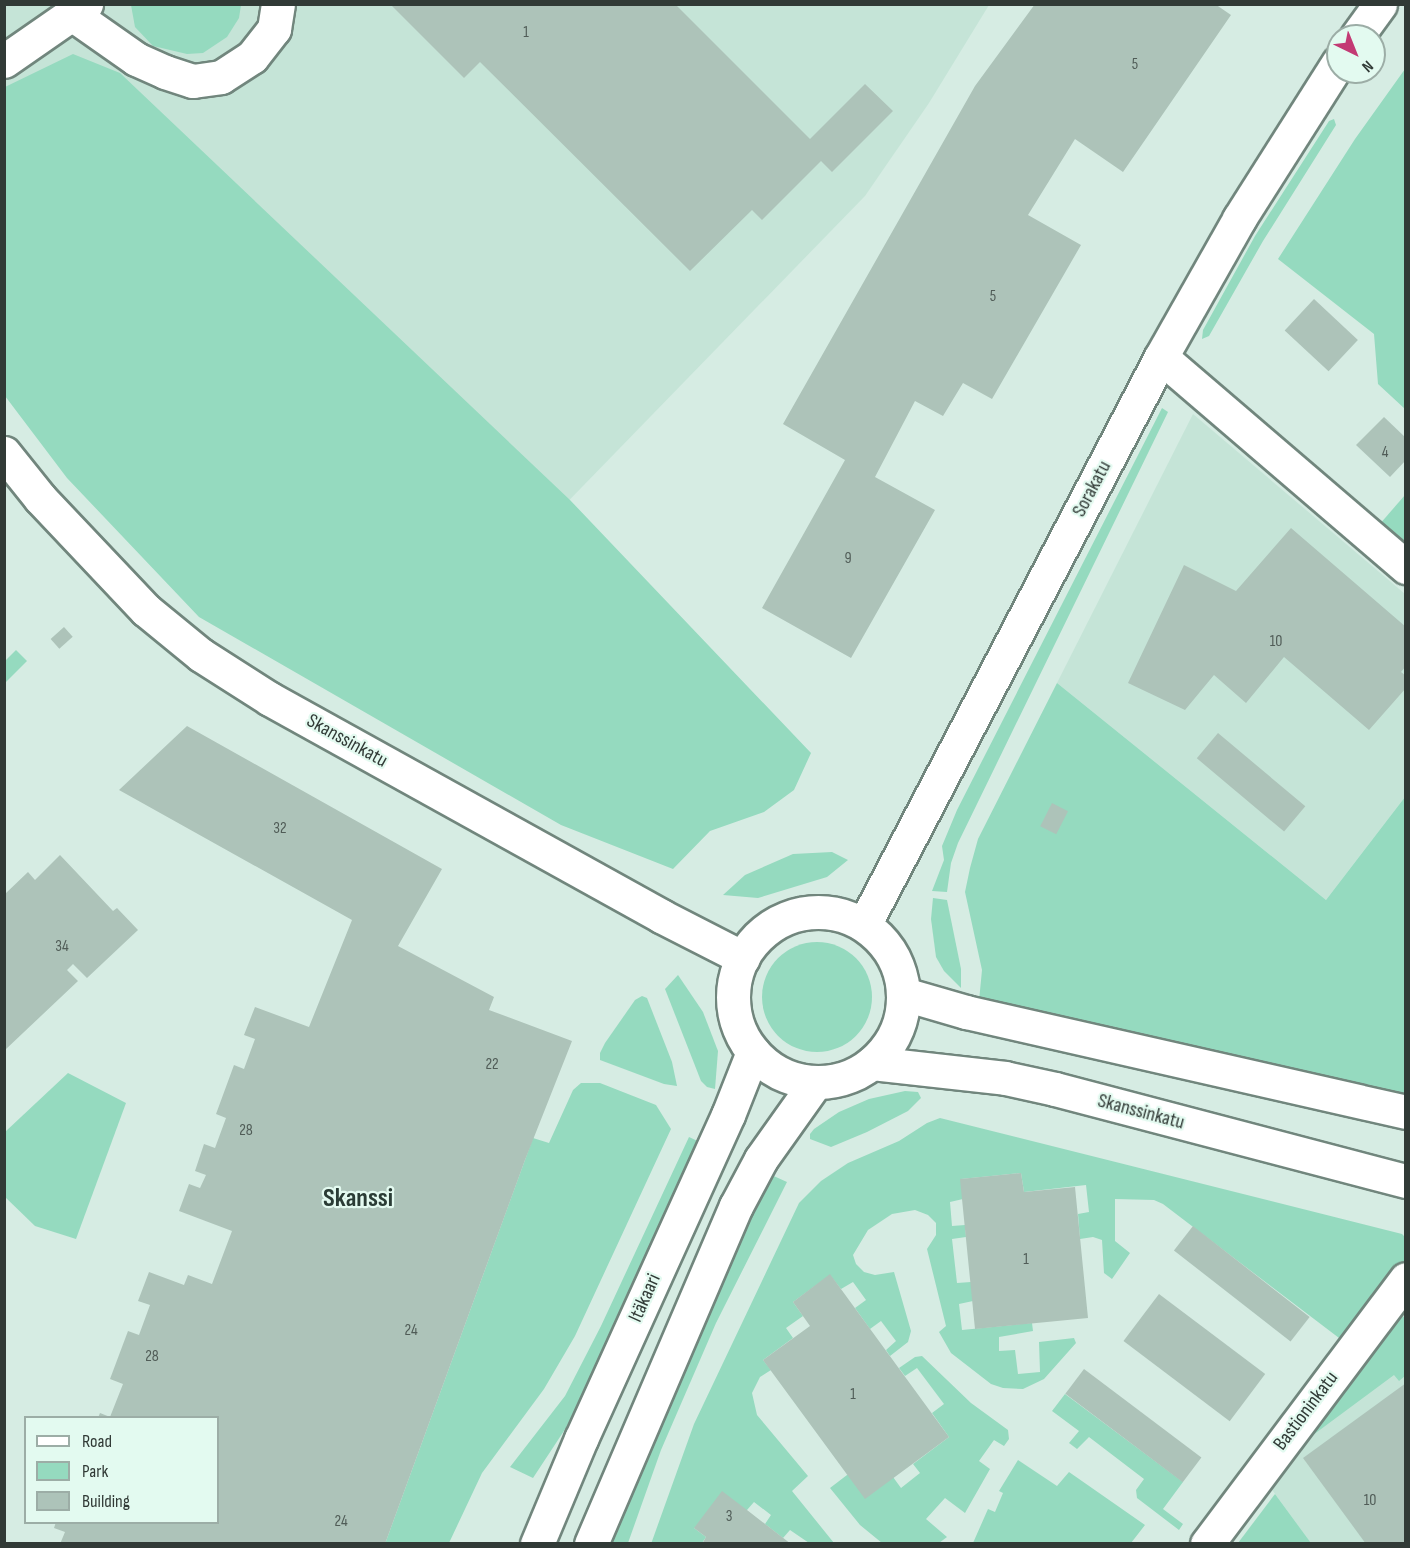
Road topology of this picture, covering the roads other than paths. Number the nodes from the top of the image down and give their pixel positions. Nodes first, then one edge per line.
1 (278, 4) edge
2 (1380, 4) edge
3 (79, 9) edge
4 (1366, 24) edge
5 (4, 61) edge
6 (1326, 82) edge
7 (1161, 357) junction
8 (4, 453) edge
9 (1406, 567) edge
10 (864, 925) junction
11 (743, 958) junction
12 (904, 994) junction
13 (753, 1052) junction
14 (872, 1063) junction
15 (815, 1083) junction
16 (1406, 1112) edge
17 (1406, 1181) edge
18 (1406, 1279) edge
19 (537, 1544) edge
20 (591, 1544) edge
21 (1207, 1544) edge

1 - 3 street
2 - 4 street
3 - 5 street
6 - 7 street, Sorakatu
7 - 9 street
7 - 10 street, Sorakatu
8 - 11 street, Skanssinkatu
10 - 11 street
10 - 12 street
11 - 13 street
12 - 14 street
12 - 16 street
13 - 15 street
13 - 19 street, Itäkaari
14 - 15 street
14 - 17 street, Skanssinkatu
15 - 20 street
18 - 21 street, Bastioninkatu

